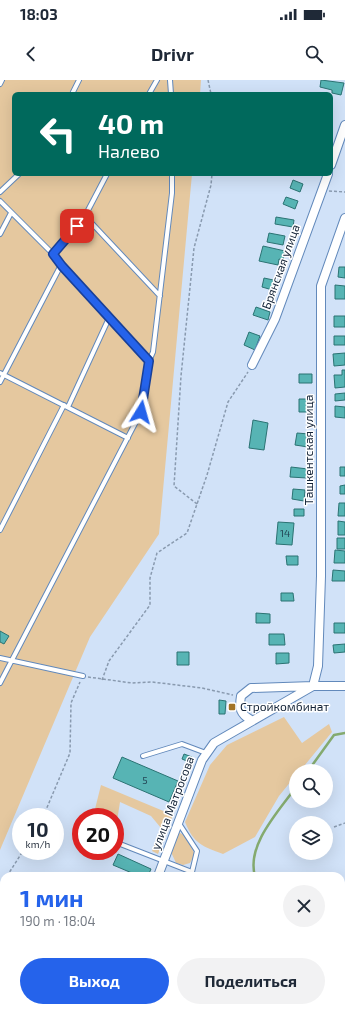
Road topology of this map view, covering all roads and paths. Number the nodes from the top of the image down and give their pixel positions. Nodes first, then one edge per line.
1 (2, 80) edge
2 (79, 80) edge
3 (157, 80) edge
4 (170, 80) edge
5 (208, 80) edge
6 (0, 84) edge
7 (73, 92) edge
8 (150, 92) edge
9 (171, 92) edge
10 (211, 92) edge
11 (345, 125) edge
12 (333, 159) edge
13 (17, 176) edge
14 (106, 176) edge
15 (172, 176) edge
16 (212, 176) edge
17 (327, 176) edge
18 (321, 191) junction
19 (0, 192) edge
20 (345, 192) edge
21 (0, 201) edge
22 (11, 213) junction
23 (85, 216) junction
24 (345, 218) edge
25 (0, 234) edge
26 (53, 254) junction
27 (62, 266) junction
28 (160, 296) junction
29 (109, 318) junction
30 (149, 361) junction
31 (252, 365) joint
32 (2, 374) edge
33 (0, 382) edge
34 (66, 406) junction
35 (128, 438) junction
36 (197, 504) junction
37 (0, 530) edge
38 (0, 658) edge
39 (11, 659) junction
40 (83, 676) junction
41 (102, 680) junction
42 (0, 683) edge
43 (313, 686) junction
44 (345, 686) edge
45 (241, 696) junction
46 (251, 720) junction
47 (206, 753) junction
48 (143, 756) dead end
49 (47, 808) edge
50 (178, 822) junction
51 (345, 823) edge
52 (334, 827) dead end
53 (124, 846) edge
54 (17, 860) edge
55 (163, 861) junction
56 (10, 872) edge
57 (159, 872) edge

1 - 6 lane
2 - 7 lane
3 - 8 lane
4 - 9 lane
5 - 10 path
11 - 12 street
13 - 19 lane
14 - 23 lane
15 - 28 lane
16 - 36 path
17 - 18 street, Брянская улица
18 - 20 path
18 - 31 street, Брянская улица
21 - 22 lane
22 - 25 lane
22 - 26 lane
23 - 26 lane
23 - 28 lane
24 - 43 street, Ташкентская улица
26 - 27 lane
27 - 29 lane
27 - 32 lane
28 - 30 lane
29 - 30 lane
29 - 34 lane
30 - 35 lane
31 - 36 path
32 - 33 lane
32 - 34 lane
34 - 35 lane
34 - 37 lane
35 - 39 lane
36 - 41 path
38 - 39 lane
39 - 40 lane
39 - 42 lane
40 - 41 path
40 - 49 path
41 - 45 path
43 - 44 street, улица Матросова
43 - 45 street
43 - 46 street, улица Матросова
45 - 46 street
46 - 47 street, улица Матросова
47 - 48 lane
47 - 50 street, улица Матросова
50 - 55 street, улица Матросова
50 - 55 lane
51 - 52 path
53 - 55 lane
54 - 56 path
55 - 57 street, улица Матросова

